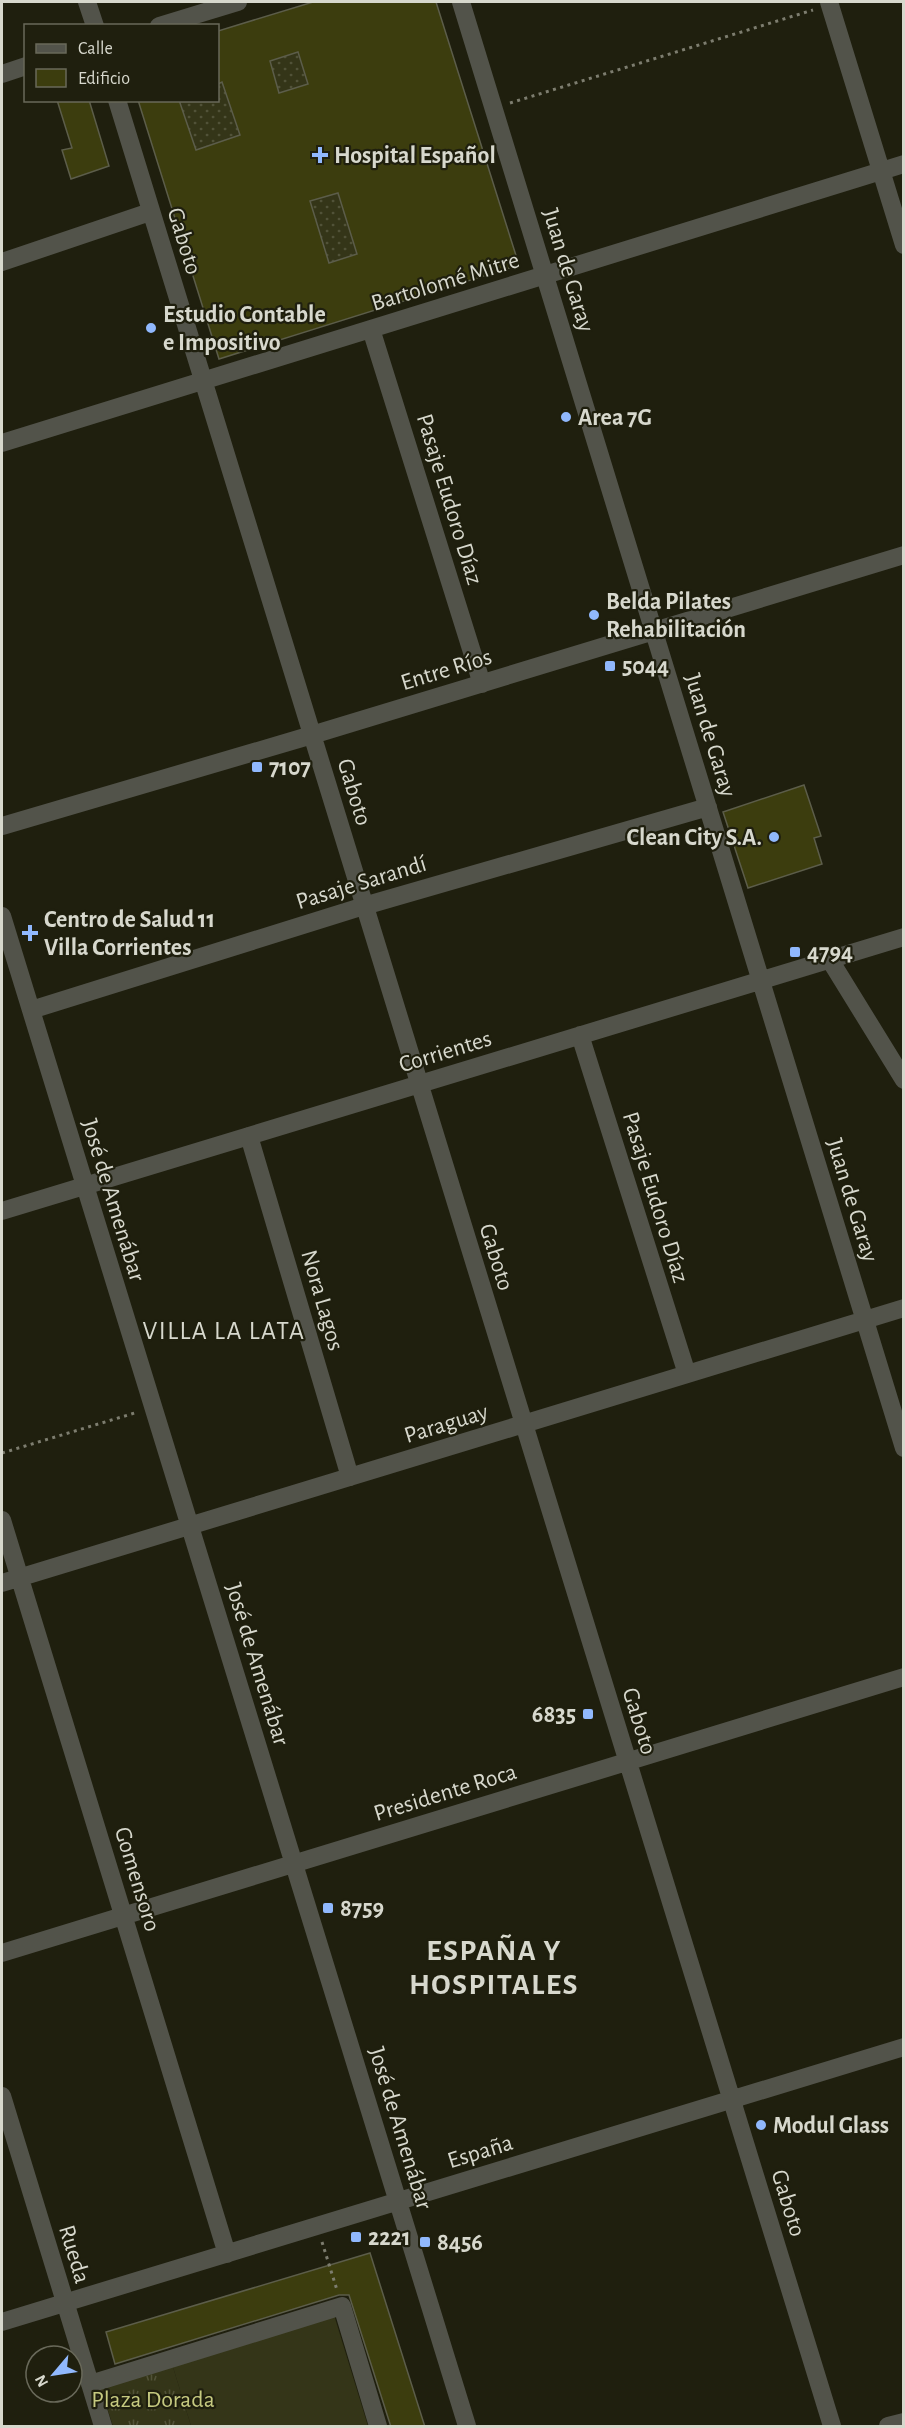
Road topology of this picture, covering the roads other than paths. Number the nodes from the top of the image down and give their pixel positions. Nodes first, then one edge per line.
1 (87, 2) edge
2 (238, 2) edge
3 (461, 2) edge
4 (829, 3) edge
5 (94, 24) edge
6 (166, 24) edge
7 (24, 67) edge
8 (2, 74) edge
9 (118, 102) edge
10 (903, 164) edge
11 (881, 171) junction
12 (150, 212) junction
13 (903, 245) edge
14 (2, 262) edge
15 (545, 275) junction
16 (372, 329) junction
17 (204, 381) junction
18 (2, 443) edge
19 (903, 555) edge
20 (654, 631) junction
21 (482, 684) junction
22 (312, 735) junction
23 (708, 807) junction
24 (2, 826) edge
25 (364, 906) junction
26 (2, 916) edge
27 (903, 937) edge
28 (830, 960) junction
29 (761, 981) junction
30 (31, 1010) junction
31 (580, 1035) junction
32 (903, 1080) edge
33 (419, 1084) junction
34 (249, 1136) junction
35 (85, 1186) junction
36 (2, 1211) edge
37 (903, 1308) edge
38 (864, 1320) junction
39 (687, 1374) junction
40 (524, 1424) junction
41 (903, 1448) edge
42 (350, 1477) junction
43 (2, 1520) edge
44 (190, 1526) junction
45 (20, 1577) junction
46 (2, 1583) edge
47 (903, 1677) edge
48 (628, 1762) junction
49 (294, 1863) junction
50 (125, 1916) junction
51 (2, 1953) edge
52 (903, 2047) edge
53 (2, 2096) edge
54 (732, 2100) junction
55 (398, 2201) junction
56 (227, 2254) junction
57 (65, 2303) junction
58 (2, 2322) edge
59 (90, 2384) junction
60 (903, 2422) edge
61 (103, 2427) edge
62 (378, 2427) edge
63 (467, 2427) edge
64 (832, 2427) edge
65 (888, 2427) edge

1 - 5 street
2 - 6 street
3 - 15 street, Juan de Garay
4 - 11 street
7 - 8 street
9 - 12 street, Gaboto
10 - 11 street, Bartolomé Mitre
11 - 13 street
11 - 15 street, Bartolomé Mitre
12 - 14 street
12 - 17 street, Gaboto
15 - 16 street, Bartolomé Mitre
15 - 20 street, Juan de Garay
16 - 17 street, Bartolomé Mitre
16 - 21 street, Pasaje Eudoro Díaz
17 - 18 street, Bartolomé Mitre
17 - 22 street, Gaboto
19 - 20 street, Entre Ríos
20 - 21 street, Entre Ríos
20 - 23 street, Juan de Garay
21 - 22 street, Entre Ríos
22 - 24 street, Entre Ríos
22 - 25 street, Gaboto
23 - 25 street, Pasaje Sarandí
23 - 29 street, Juan de Garay
25 - 30 street, Pasaje Sarandí
25 - 33 street, Gaboto
26 - 30 street, José de Amenábar
27 - 28 street, Corrientes
28 - 29 street, Corrientes
28 - 32 street
29 - 31 street, Corrientes
29 - 38 street, Juan de Garay
30 - 35 street, José de Amenábar
31 - 33 street, Corrientes
31 - 39 street, Pasaje Eudoro Díaz
33 - 34 street, Corrientes
33 - 40 street, Gaboto
34 - 35 street, Corrientes
34 - 42 street, Nora Lagos
35 - 36 street, Corrientes
35 - 44 street, José de Amenábar
37 - 38 street, Paraguay
38 - 39 street, Paraguay
38 - 41 street, Juan de Garay
39 - 40 street, Paraguay
40 - 42 street, Paraguay
40 - 48 street, Gaboto
42 - 44 street, Paraguay
43 - 45 street, Gomensoro
44 - 45 street, Paraguay
44 - 49 street, José de Amenábar
45 - 46 street, Paraguay
45 - 50 street, Gomensoro
47 - 48 street, Presidente Roca
48 - 49 street, Presidente Roca
48 - 54 street, Gaboto
49 - 50 street, Presidente Roca
49 - 55 street, José de Amenábar
50 - 51 street, Presidente Roca
50 - 56 street, Gomensoro
52 - 54 street, España
53 - 57 street, Rueda
54 - 55 street, España
54 - 64 street, Gaboto
55 - 56 street, España
55 - 63 street, José de Amenábar
56 - 57 street, España
57 - 58 street, España
57 - 59 street, Rueda
59 - 61 street, Rueda
59 - 62 street
60 - 65 street

